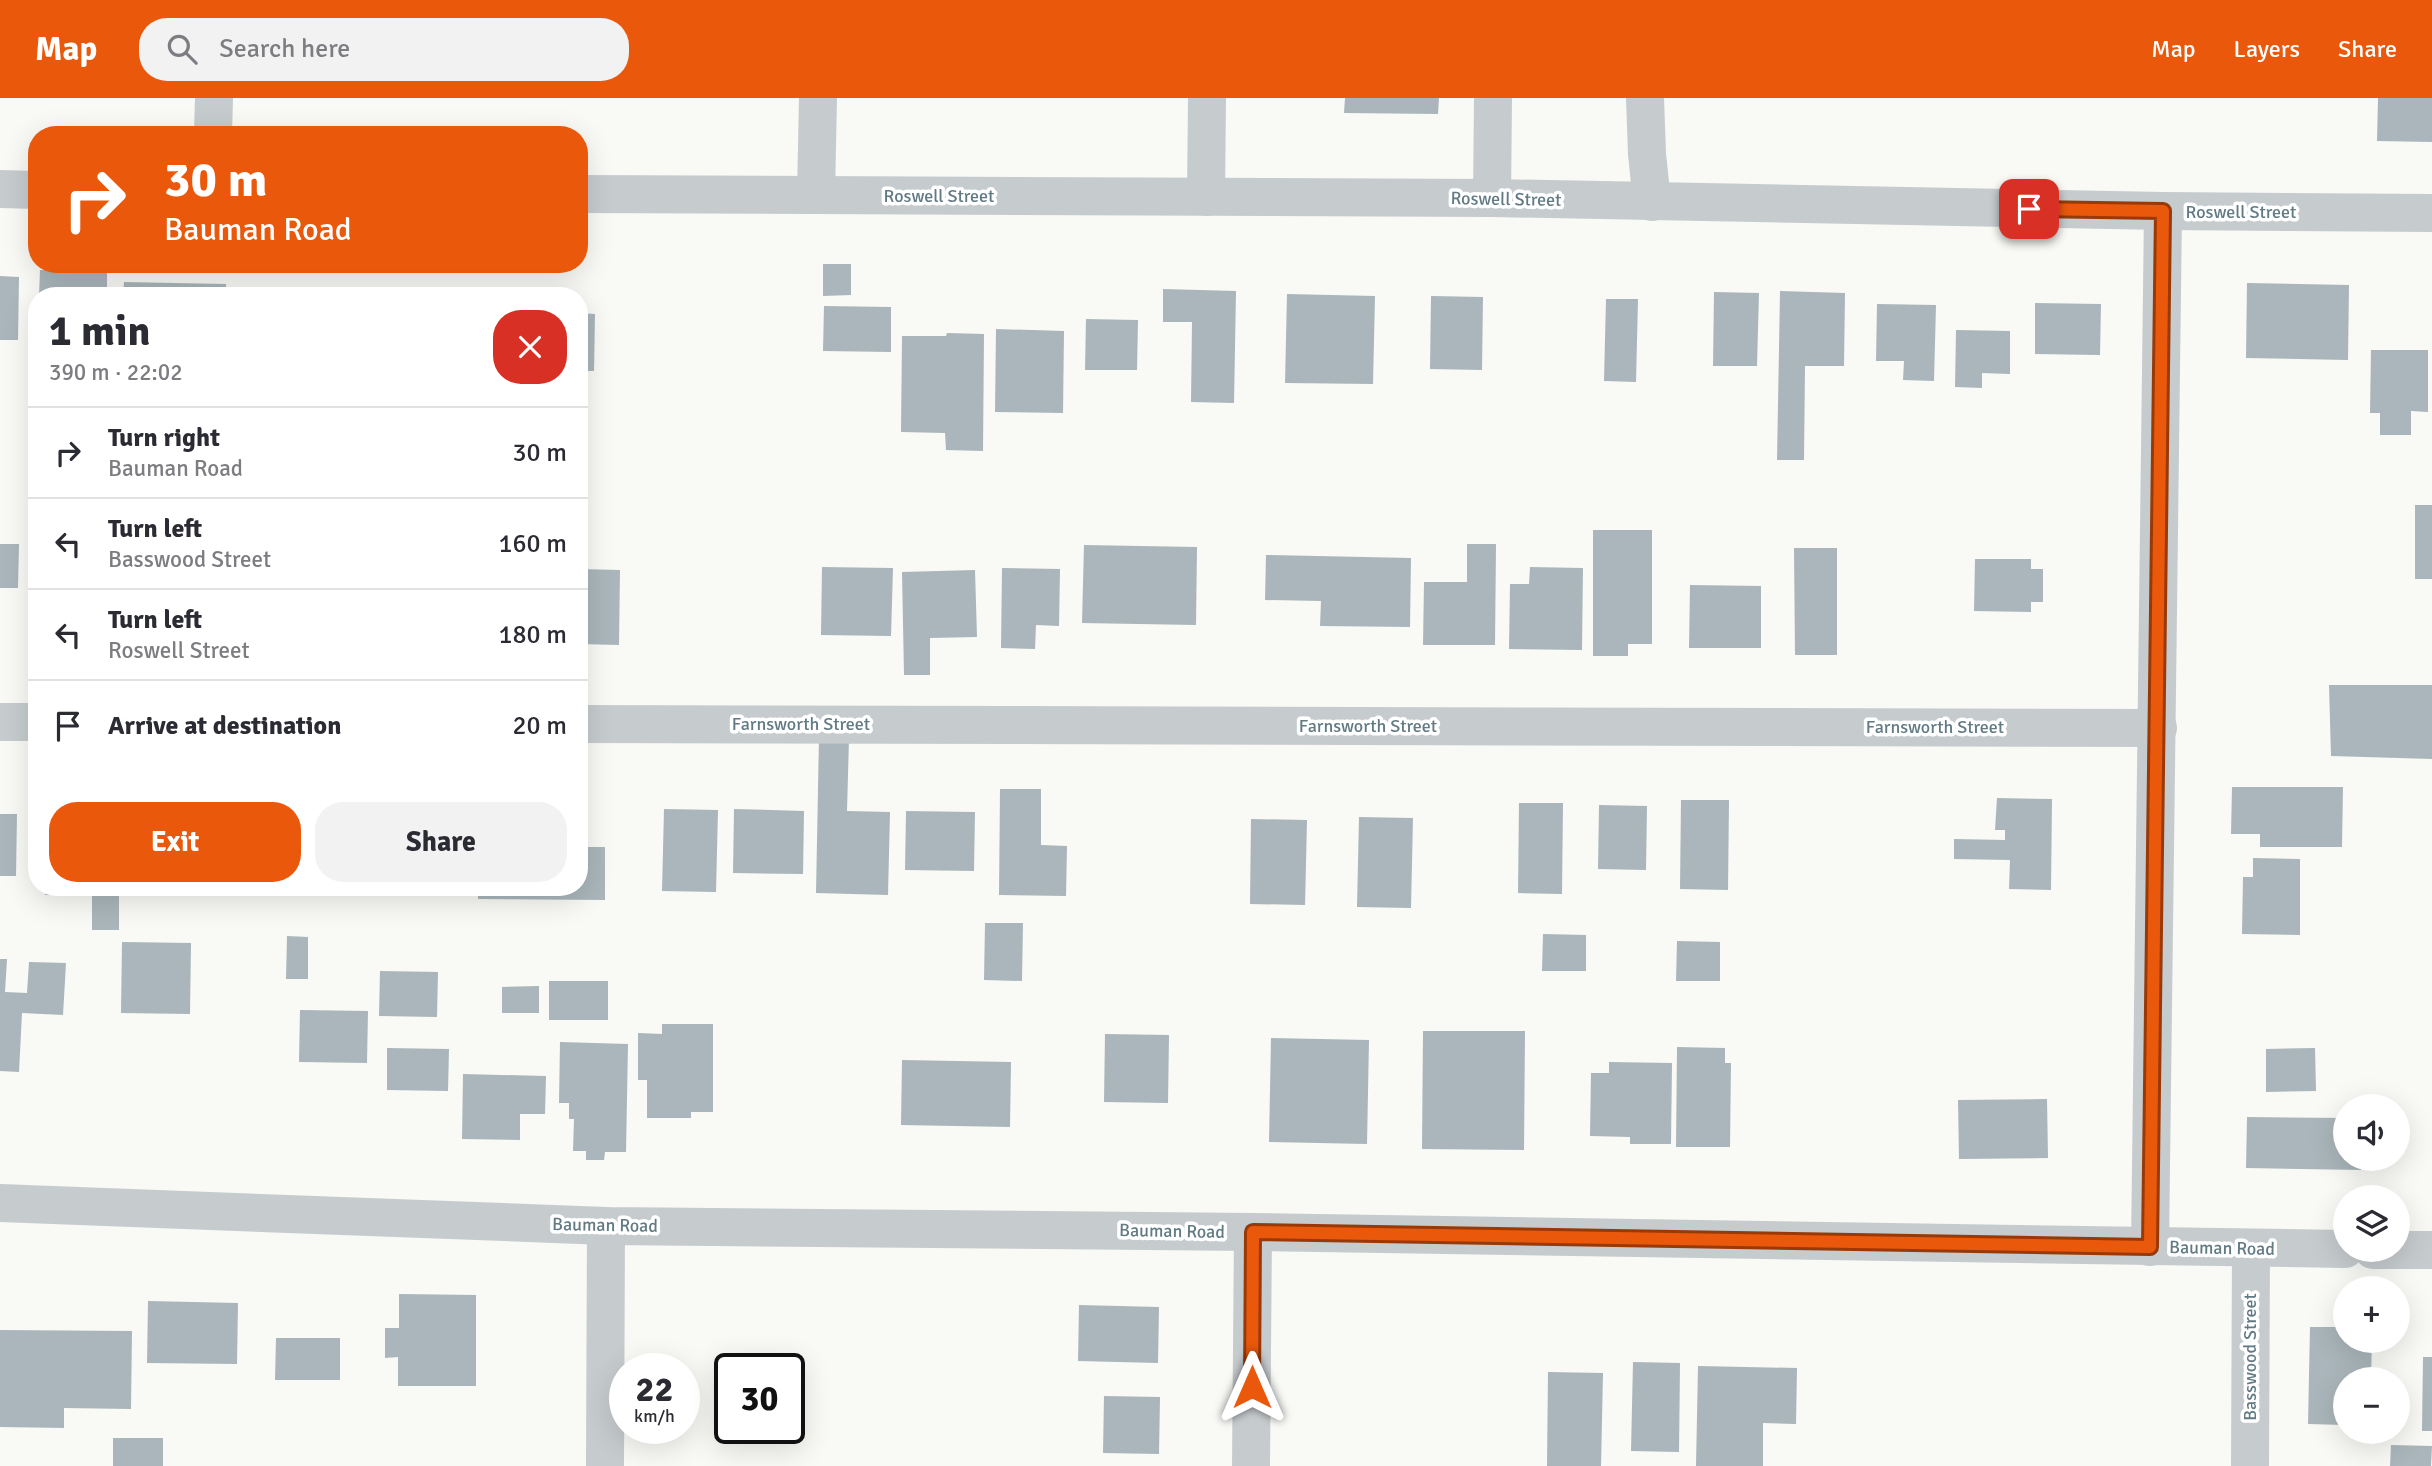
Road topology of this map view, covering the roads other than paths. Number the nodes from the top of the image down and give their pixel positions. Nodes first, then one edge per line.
1 (214, 98) edge
2 (818, 98) edge
3 (1207, 98) edge
4 (1493, 98) edge
5 (1645, 98) edge
6 (213, 126) edge
7 (0, 189) edge
8 (28, 190) edge
9 (588, 194) edge
10 (816, 195) junction
11 (1206, 197) junction
12 (1492, 198) junction
13 (1652, 202) junction
14 (2163, 211) junction
15 (2432, 213) edge
16 (0, 722) edge
17 (28, 722) edge
18 (588, 724) edge
19 (2158, 728) junction
20 (0, 1203) edge
21 (606, 1226) junction
22 (1253, 1232) junction
23 (2150, 1247) junction
24 (2251, 1248) junction
25 (2333, 1249) edge
26 (2410, 1250) edge
27 (2432, 1250) edge
28 (605, 1466) edge
29 (1251, 1466) edge
30 (2250, 1466) edge

1 - 6 street
2 - 10 street
3 - 11 street
4 - 12 street
5 - 13 street
7 - 8 street
9 - 10 street, Roswell Street
10 - 11 street, Roswell Street
11 - 12 street, Roswell Street
12 - 13 street, Roswell Street
13 - 14 street, Roswell Street
14 - 15 street, Roswell Street
14 - 19 street
16 - 17 street
18 - 19 street, Farnsworth Street
19 - 23 street
20 - 21 street, Bauman Road
21 - 22 street, Bauman Road
21 - 28 street
22 - 23 street, Bauman Road
22 - 29 street
23 - 24 street, Bauman Road
24 - 25 street, Bauman Road
24 - 30 street, Basswood Street
26 - 27 street

